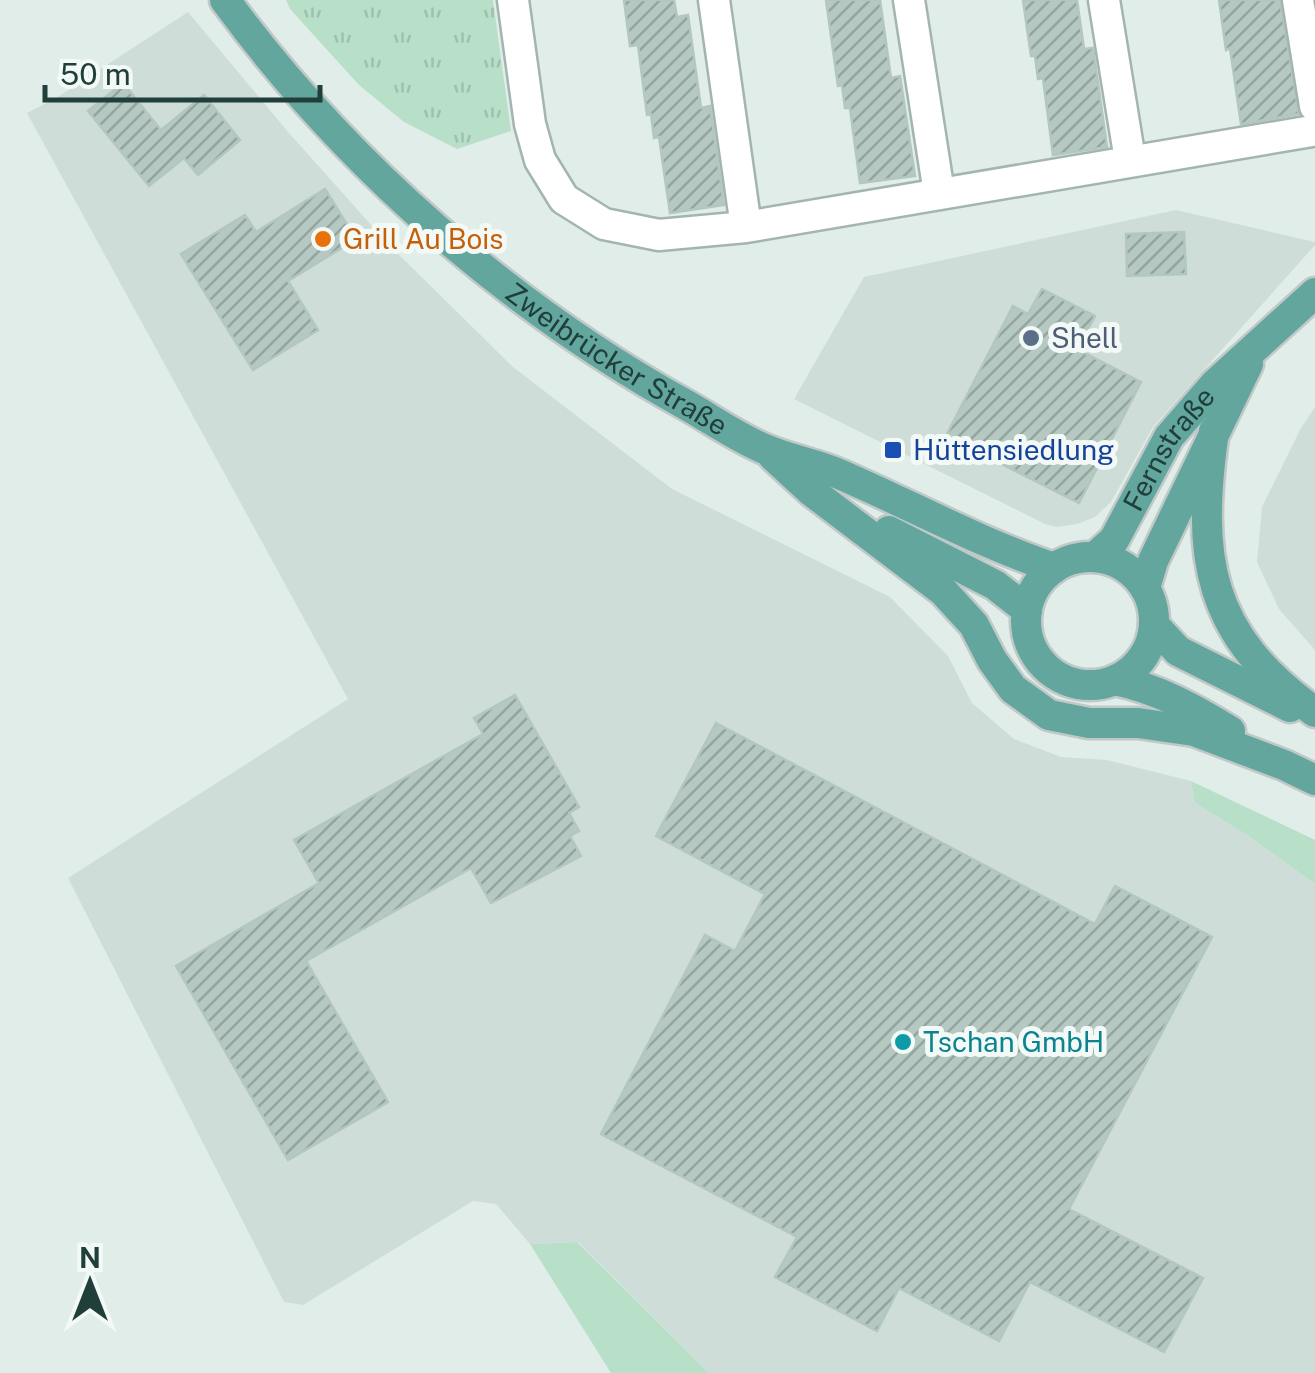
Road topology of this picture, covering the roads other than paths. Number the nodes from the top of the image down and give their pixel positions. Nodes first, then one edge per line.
1 (225, 0) edge
2 (512, 0) edge
3 (714, 0) edge
4 (908, 0) edge
5 (1104, 0) edge
6 (1298, 0) edge
7 (1315, 106) edge
8 (1315, 128) edge
9 (1130, 160) junction
10 (938, 193) junction
11 (746, 227) junction
12 (1315, 293) edge
13 (1256, 350) junction
14 (1214, 431) junction
15 (767, 450) junction
16 (811, 491) junction
17 (1096, 557) junction
18 (1054, 568) junction
19 (1145, 588) junction
20 (1027, 610) junction
21 (1154, 625) junction
22 (1115, 680) junction
23 (1315, 716) edge
24 (1284, 765) junction
25 (1315, 780) edge

1 - 15 main road, Zweibrücker Straße
2 - 11 street
3 - 11 street
4 - 10 street
5 - 9 street
6 - 7 street
8 - 9 street
9 - 10 street
10 - 11 street
12 - 13 main road, Fernstraße
13 - 14 main road, Fernstraße
13 - 17 main road, Fernstraße
14 - 19 main road, Fernstraße
14 - 23 main road
15 - 16 main road, Zweibrücker Straße
15 - 18 main road, Zweibrücker Straße
16 - 20 main road, Zweibrücker Straße
16 - 24 main road, Zweibrücker Straße
17 - 18 main road
17 - 19 main road
18 - 20 main road
19 - 21 main road
20 - 22 main road
21 - 22 main road
21 - 23 main road
22 - 24 main road, Zweibrücker Straße
24 - 25 main road, Zweibrücker Straße

